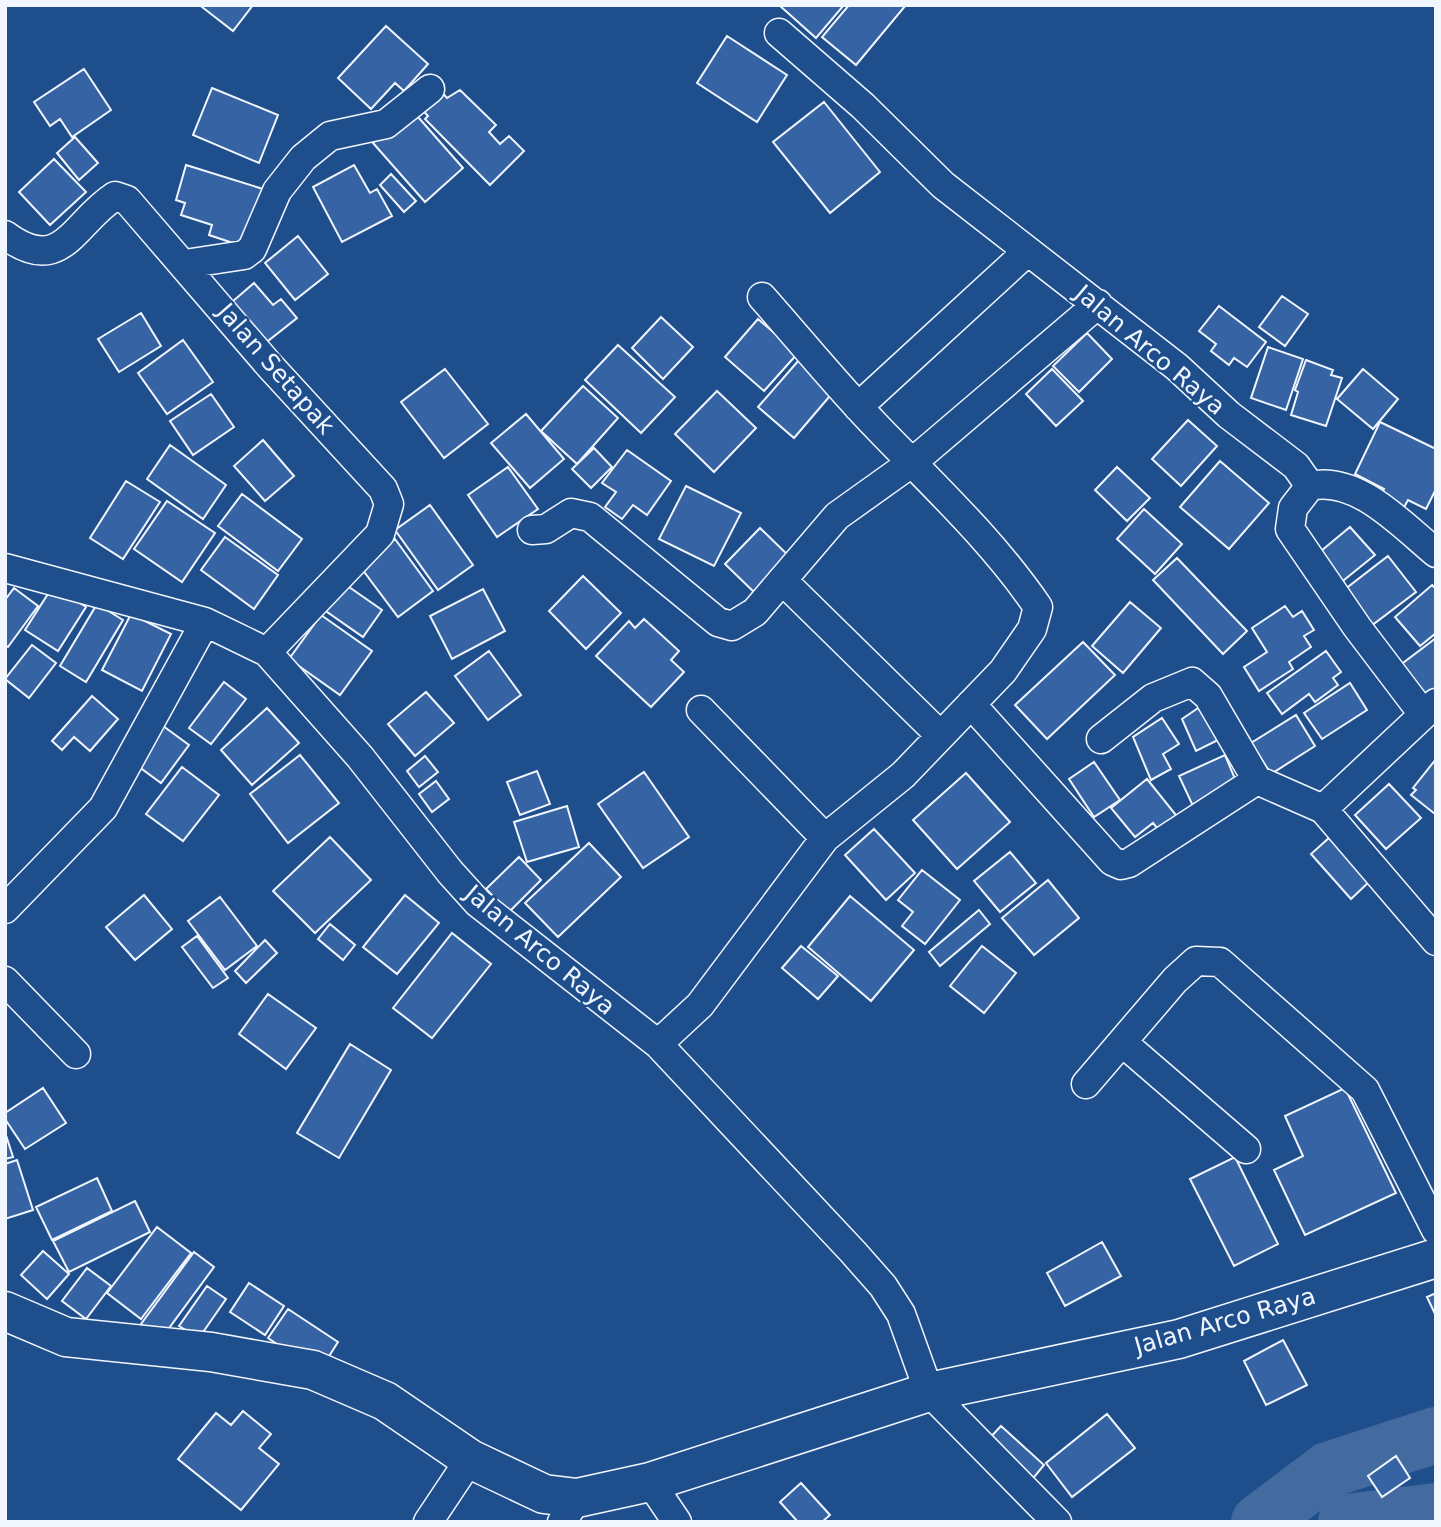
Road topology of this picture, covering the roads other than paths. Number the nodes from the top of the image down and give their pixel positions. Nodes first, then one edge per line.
1 (779, 33) dead end
2 (430, 89) dead end
3 (5, 235) edge
4 (1028, 251) junction
5 (185, 264) junction
6 (762, 297) dead end
7 (1098, 304) junction
8 (858, 407) junction
9 (914, 461) junction
10 (1310, 486) junction
11 (532, 530) dead end
12 (1436, 552) edge
13 (5, 568) edge
14 (782, 580) junction
15 (205, 622) junction
16 (267, 652) junction
17 (971, 704) junction
18 (701, 709) dead end
19 (1429, 709) edge
20 (939, 734) junction
21 (1101, 739) dead end
22 (1257, 780) junction
23 (1323, 809) junction
24 (825, 838) junction
25 (5, 909) edge
26 (1436, 940) edge
27 (5, 981) edge
28 (1122, 1042) junction
29 (658, 1044) junction
30 (76, 1054) dead end
31 (1086, 1084) dead end
32 (1245, 1149) dead end
33 (1436, 1230) edge
34 (1436, 1258) edge
35 (5, 1311) edge
36 (929, 1391) junction
37 (470, 1459) junction
38 (650, 1482) junction
39 (569, 1510) edge
40 (428, 1522) edge
41 (677, 1522) edge
42 (1058, 1522) edge

1 - 4 street, Jalan Arco Raya
2 - 5 street
3 - 5 street, Jalan Setapak
4 - 7 street, Jalan Arco Raya
4 - 8 street
5 - 16 street, Jalan Setapak
6 - 8 street
7 - 9 street
7 - 10 street, Jalan Arco Raya
8 - 9 street
9 - 14 street
9 - 17 street
10 - 12 street
10 - 19 street
11 - 14 street
13 - 15 street, Jalan Arco Raya
14 - 20 street
15 - 16 street, Jalan Arco Raya
15 - 25 street
16 - 29 street, Jalan Arco Raya
17 - 20 street
17 - 22 street
18 - 24 street
19 - 23 street
20 - 24 street
21 - 22 street
22 - 23 street
23 - 26 street
24 - 29 street
27 - 30 street
28 - 31 street
28 - 32 street
28 - 33 street
29 - 36 street, Jalan Arco Raya
34 - 36 main road, Jalan Arco Raya
35 - 37 main road, Jalan Arco Raya
36 - 38 main road, Jalan Arco Raya
36 - 42 street
37 - 39 main road, Jalan Arco Raya
37 - 40 street
38 - 39 main road, Jalan Arco Raya
38 - 41 street

